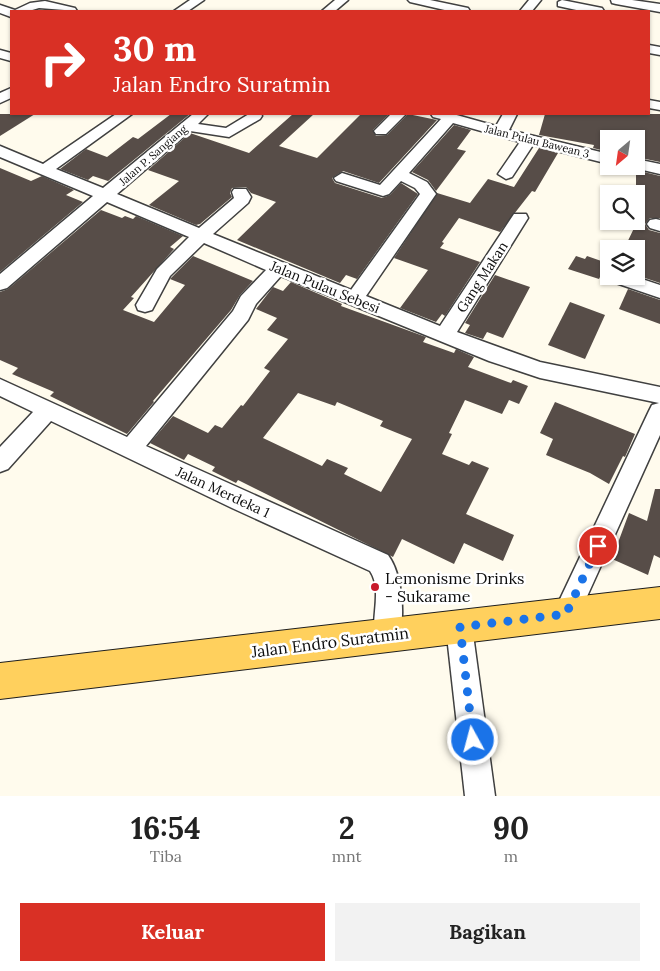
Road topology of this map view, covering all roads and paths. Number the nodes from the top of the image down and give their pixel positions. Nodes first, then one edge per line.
1 (198, 0) edge
2 (342, 0) edge
3 (414, 0) edge
4 (535, 0) edge
5 (43, 2) edge
6 (447, 3) edge
7 (562, 4) dead end
8 (614, 4) edge
9 (660, 8) edge
10 (22, 10) edge
11 (67, 10) edge
12 (182, 10) edge
13 (329, 10) edge
14 (462, 10) edge
15 (527, 10) edge
16 (593, 10) edge
17 (123, 115) edge
18 (200, 115) edge
19 (398, 115) edge
20 (509, 115) edge
21 (255, 116) dead end
22 (444, 116) edge
23 (186, 126) junction
24 (381, 131) dead end
25 (500, 132) junction
26 (529, 140) junction
27 (600, 157) edge
28 (5, 159) edge
29 (645, 166) edge
30 (660, 169) edge
31 (43, 171) junction
32 (399, 174) junction
33 (506, 174) dead end
34 (342, 178) dead end
35 (240, 192) dead end
36 (105, 196) junction
37 (520, 218) dead end
38 (200, 236) junction
39 (278, 268) junction
40 (0, 284) edge
41 (640, 285) edge
42 (660, 292) edge
43 (354, 299) junction
44 (146, 305) dead end
45 (444, 336) junction
46 (0, 387) edge
47 (660, 395) edge
48 (48, 410) junction
49 (660, 411) edge
50 (130, 449) junction
51 (0, 462) edge
52 (660, 603) edge
53 (566, 614) junction
54 (460, 627) junction
55 (387, 635) junction
56 (0, 681) edge
57 (480, 796) edge

1 - 12 street
2 - 13 street
3 - 6 street
4 - 15 street
5 - 10 street
5 - 11 street
6 - 14 street
7 - 16 street
8 - 9 street
17 - 31 street
18 - 23 street, Jalan P. Sangiang
19 - 24 street
20 - 25 street
21 - 23 street
22 - 25 street, Jalan Pulau Bawean 3
22 - 32 street
23 - 36 street, Jalan P. Sangiang
25 - 26 street, Jalan Pulau Bawean 3
26 - 27 street, Jalan Pulau Bawean 3
26 - 33 street
28 - 31 street, Jalan Pulau Sebesi
29 - 30 street
31 - 36 street, Jalan Pulau Sebesi
32 - 34 street
32 - 43 street
35 - 38 street
36 - 38 street, Jalan Pulau Sebesi
36 - 40 street
37 - 45 street, Gang Makan
38 - 39 street, Jalan Pulau Sebesi
38 - 44 street
39 - 43 street, Jalan Pulau Sebesi
39 - 50 street
41 - 42 street
43 - 45 street, Jalan Pulau Sebesi
45 - 47 street, Jalan Pulau Sebesi
46 - 48 street, Jalan Merdeka 1
48 - 50 street, Jalan Merdeka 1
48 - 51 street
49 - 53 street
50 - 55 street, Jalan Merdeka 1
52 - 53 main road, Jalan Endro Suratmin
53 - 54 main road, Jalan Endro Suratmin
54 - 55 main road, Jalan Endro Suratmin
54 - 57 street
55 - 56 main road, Jalan Endro Suratmin

